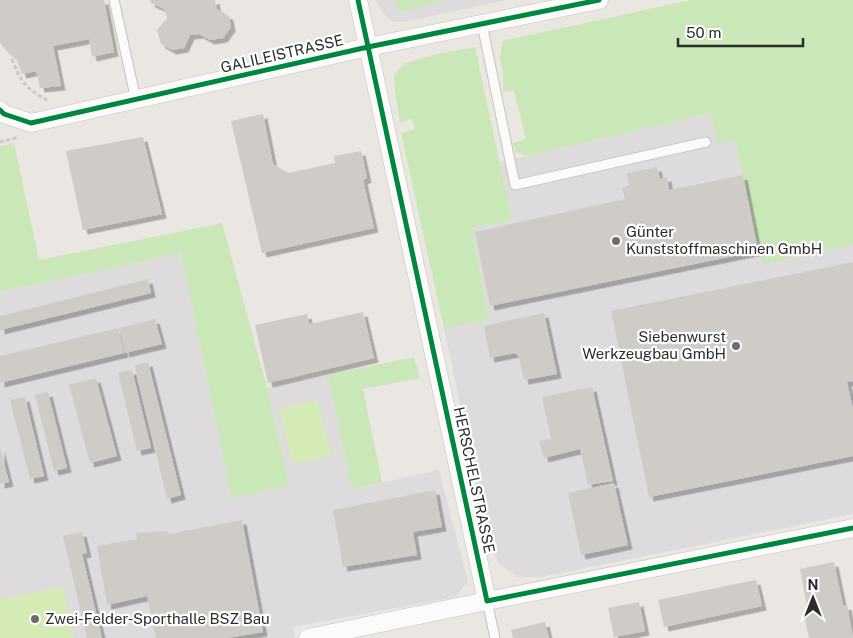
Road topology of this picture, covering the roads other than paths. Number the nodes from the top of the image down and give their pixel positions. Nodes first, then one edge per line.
1 (114, 0) edge
2 (358, 0) edge
3 (599, 0) edge
4 (482, 24) junction
5 (368, 47) junction
6 (136, 100) junction
7 (0, 110) edge
8 (706, 142) dead end
9 (853, 528) edge
10 (487, 600) junction
11 (308, 638) edge
12 (495, 638) edge

1 - 6 lane
2 - 5 street, HERSCHELSTRASSE
3 - 4 street, GALILEISTRASSE
4 - 5 street, GALILEISTRASSE
4 - 8 lane
5 - 6 street, GALILEISTRASSE
5 - 10 street, HERSCHELSTRASSE
6 - 7 street, GALILEISTRASSE
9 - 10 street
10 - 11 street
10 - 12 lane

